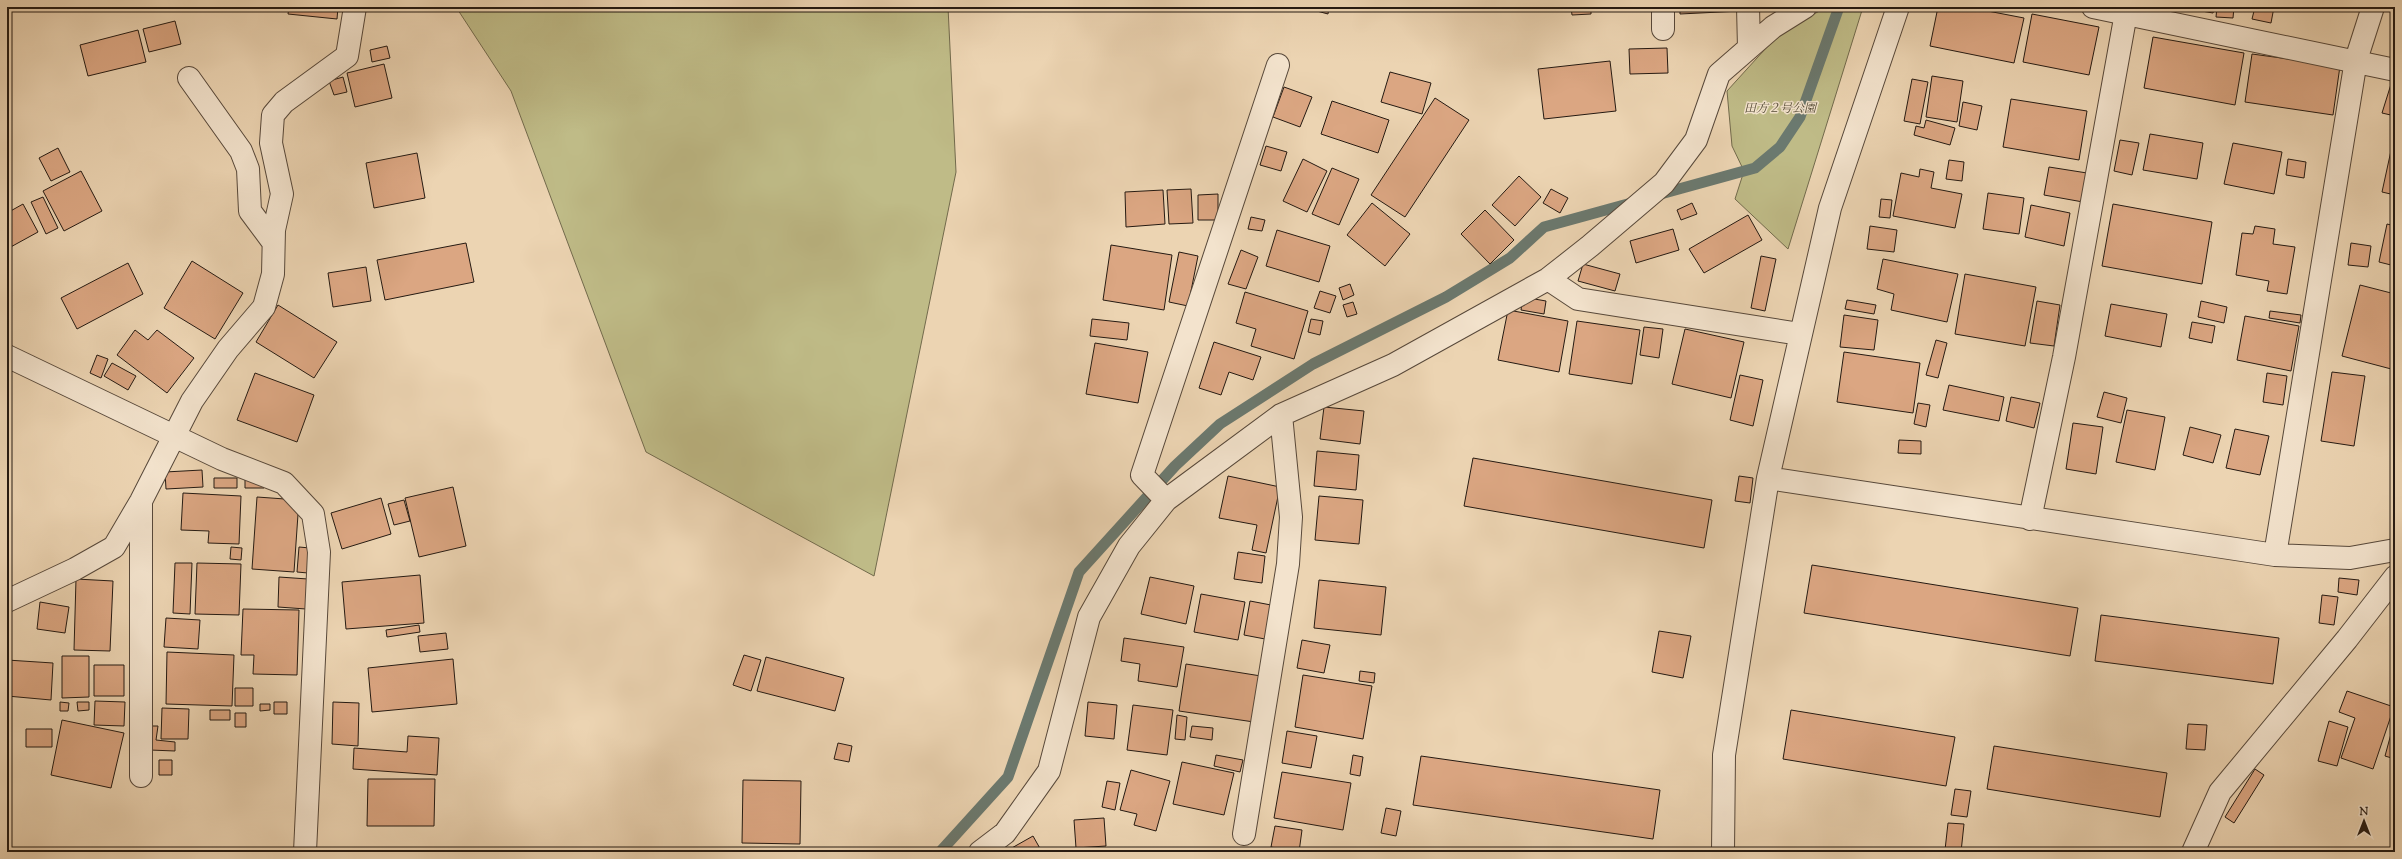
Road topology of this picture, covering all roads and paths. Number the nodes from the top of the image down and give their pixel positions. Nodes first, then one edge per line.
1 (355, 7) edge
2 (1663, 7) edge
3 (1748, 7) edge
4 (1806, 7) edge
5 (1898, 7) edge
6 (2093, 7) edge
7 (2373, 7) edge
8 (2126, 13) junction
9 (1663, 28) dead end
10 (1749, 48) junction
11 (2356, 60) junction
12 (1278, 65) dead end
13 (2395, 70) edge
14 (189, 78) dead end
15 (273, 242) junction
16 (1548, 279) junction
17 (1800, 334) junction
18 (7, 356) edge
19 (1281, 416) junction
20 (173, 436) junction
21 (1768, 478) junction
22 (1166, 500) junction
23 (141, 501) junction
24 (2030, 519) junction
25 (2395, 550) edge
26 (2275, 555) junction
27 (2395, 576) edge
28 (7, 601) edge
29 (141, 776) dead end
30 (1244, 834) dead end
31 (305, 852) edge
32 (980, 852) edge
33 (1723, 852) edge
34 (2193, 852) edge

1 - 15 street
2 - 9 street
3 - 10 street
4 - 10 street
5 - 17 street
6 - 8 street
7 - 11 street
8 - 11 street
8 - 24 street
10 - 16 street
11 - 13 street
11 - 26 street
12 - 22 street
14 - 15 street
15 - 20 street
16 - 17 street
16 - 19 street
17 - 21 street
18 - 20 street
19 - 22 street
19 - 30 street
20 - 23 street
20 - 31 street
21 - 24 street
21 - 33 street
22 - 32 street
23 - 28 street
23 - 29 street
24 - 26 street
25 - 26 street
27 - 34 street

